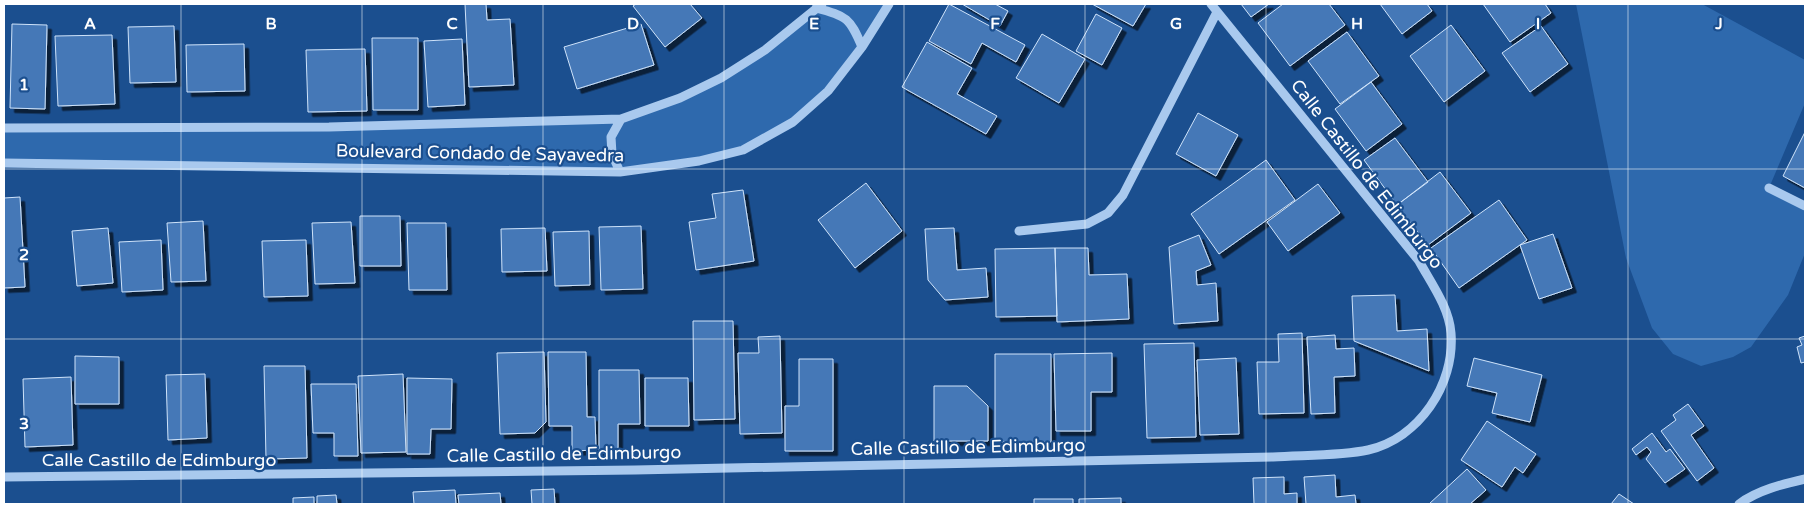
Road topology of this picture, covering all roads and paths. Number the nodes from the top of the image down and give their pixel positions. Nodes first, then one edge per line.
1 (889, 4) edge
2 (1211, 4) edge
3 (819, 6) edge
4 (1217, 12) junction
5 (862, 47) junction
6 (621, 118) junction
7 (4, 128) edge
8 (4, 163) edge
9 (620, 172) junction
10 (1769, 188) dead end
11 (1805, 206) edge
12 (1019, 231) dead end
13 (4, 477) edge
14 (1805, 479) edge
15 (1739, 504) edge

1 - 5 street, Boulevard Condado de Sayavedra
2 - 4 street, Calle Castillo de Edimburgo
3 - 5 street
3 - 6 street, Boulevard Condado de Sayavedra
4 - 12 street
4 - 13 street, Calle Castillo de Edimburgo
5 - 9 street, Boulevard Condado de Sayavedra
6 - 7 street, Boulevard Condado de Sayavedra
6 - 9 street
8 - 9 street, Boulevard Condado de Sayavedra
10 - 11 street
14 - 15 street

